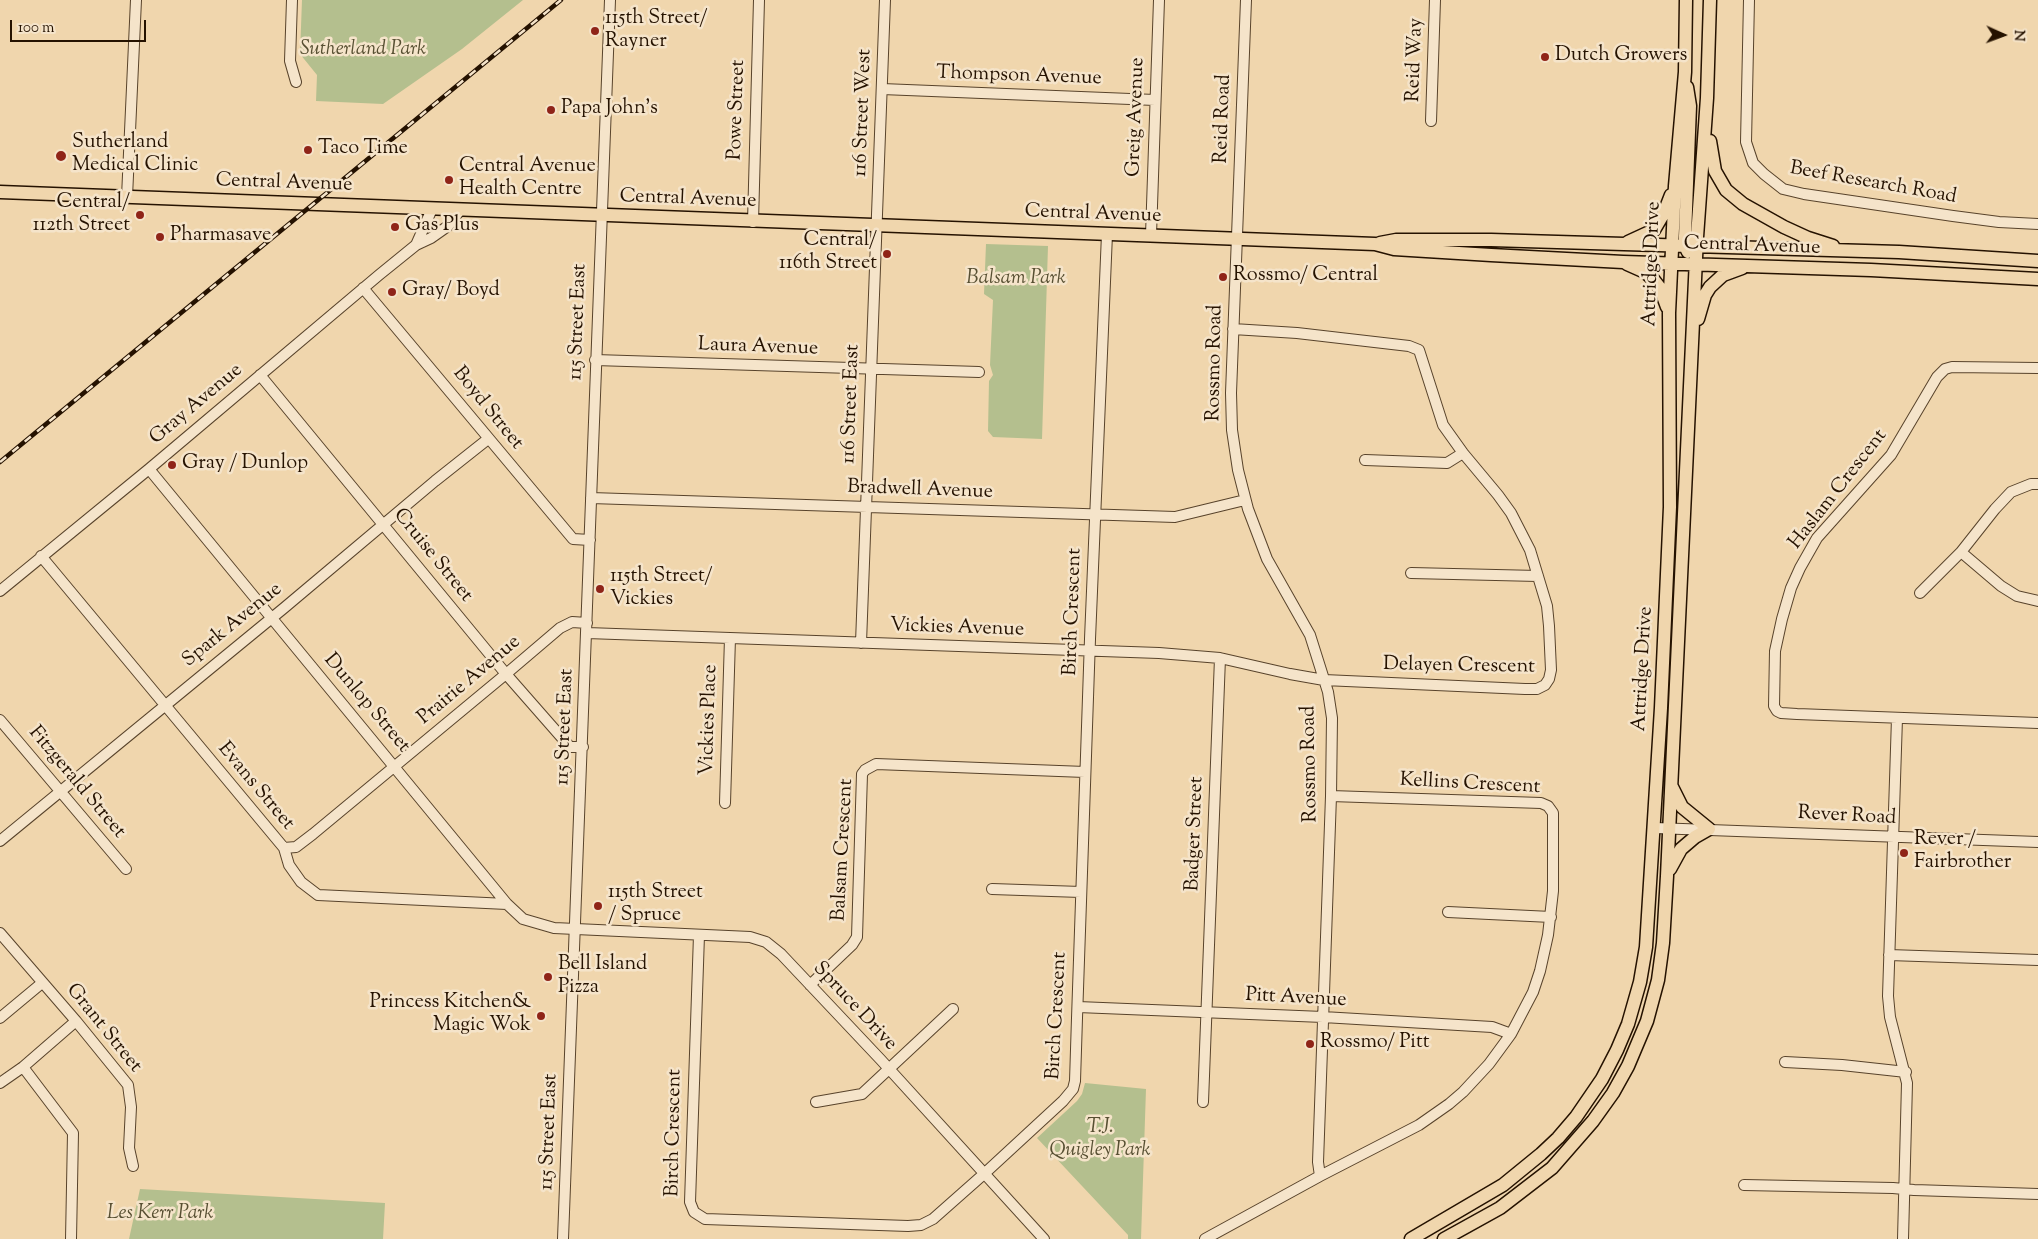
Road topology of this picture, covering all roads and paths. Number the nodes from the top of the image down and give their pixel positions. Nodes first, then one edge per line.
1 (136, 0) edge
2 (292, 0) edge
3 (610, 0) edge
4 (759, 0) edge
5 (885, 0) edge
6 (1159, 0) edge
7 (1246, 0) edge
8 (1435, 0) edge
9 (1686, 0) edge
10 (1710, 0) edge
11 (1749, 0) edge
12 (1685, 72) junction
13 (296, 82) dead end
14 (882, 89) junction
15 (1707, 98) junction
16 (1155, 100) junction
17 (1431, 121) dead end
18 (1675, 186) junction
19 (0, 192) edge
20 (127, 197) junction
21 (432, 208) junction
22 (462, 209) junction
23 (600, 216) junction
24 (753, 222) junction
25 (2038, 224) edge
26 (877, 226) junction
27 (1108, 234) junction
28 (1152, 236) junction
29 (1237, 239) junction
30 (1376, 244) junction
31 (1624, 244) junction
32 (416, 245) junction
33 (1685, 246) junction
34 (1845, 250) junction
35 (2038, 261) edge
36 (1623, 262) junction
37 (1672, 263) junction
38 (1696, 264) junction
39 (1752, 266) junction
40 (2038, 279) edge
41 (363, 288) junction
42 (1669, 313) junction
43 (1234, 329) junction
44 (1692, 337) junction
45 (595, 360) junction
46 (2038, 368) edge
47 (870, 369) junction
48 (979, 372) dead end
49 (260, 375) junction
50 (488, 439) junction
51 (1463, 453) junction
52 (1365, 460) dead end
53 (149, 469) junction
54 (2038, 484) edge
55 (591, 498) junction
56 (1245, 500) junction
57 (866, 506) junction
58 (1095, 514) junction
59 (383, 523) junction
60 (590, 540) junction
61 (1961, 552) junction
62 (41, 556) junction
63 (1411, 572) dead end
64 (1538, 576) junction
65 (0, 590) edge
66 (1920, 593) dead end
67 (2038, 601) edge
68 (272, 618) junction
69 (587, 628) junction
70 (730, 638) junction
71 (861, 643) junction
72 (1090, 650) junction
73 (1220, 658) junction
74 (506, 674) junction
75 (1324, 680) junction
76 (164, 706) junction
77 (1897, 718) junction
78 (0, 720) edge
79 (2038, 723) edge
80 (583, 747) junction
81 (394, 766) junction
82 (1086, 772) junction
83 (1672, 787) junction
84 (60, 792) junction
85 (1331, 796) junction
86 (725, 803) dead end
87 (1655, 828) junction
88 (1669, 828) junction
89 (1709, 829) junction
90 (1892, 837) junction
91 (0, 840) edge
92 (2038, 842) edge
93 (284, 848) junction
94 (126, 869) dead end
95 (1667, 876) junction
96 (992, 889) dead end
97 (1081, 892) junction
98 (507, 904) junction
99 (1448, 912) dead end
100 (1551, 917) junction
101 (576, 929) junction
102 (0, 933) edge
103 (699, 935) junction
104 (1889, 955) junction
105 (2038, 960) edge
106 (42, 983) junction
107 (810, 985) junction
108 (1078, 1007) junction
109 (952, 1009) dead end
110 (1206, 1012) junction
111 (1323, 1017) junction
112 (0, 1018) edge
113 (76, 1021) junction
114 (1511, 1034) junction
115 (1785, 1062) dead end
116 (23, 1067) junction
117 (888, 1069) junction
118 (1906, 1072) junction
119 (0, 1083) edge
120 (816, 1102) dead end
121 (1203, 1102) dead end
122 (133, 1166) dead end
123 (985, 1172) junction
124 (1320, 1176) junction
125 (1744, 1185) dead end
126 (1904, 1189) junction
127 (2038, 1194) edge
128 (71, 1239) edge
129 (563, 1239) edge
130 (1044, 1239) edge
131 (1205, 1239) edge
132 (1411, 1239) edge
133 (1444, 1239) edge
134 (1903, 1239) edge

1 - 20 street
2 - 13 street
3 - 23 street, 115 Street East
4 - 24 street, Powe Street
5 - 14 street, 116 Street West
6 - 16 street, Greig Avenue
7 - 29 street, Reid Road
8 - 17 street, Reid Way
9 - 12 main road, Attridge Drive
10 - 15 main road, Attridge Drive
11 - 25 street, Beef Research Road
12 - 18 main road, Attridge Drive
12 - 33 main road
14 - 16 street, Thompson Avenue
14 - 26 street, 116 Street West
15 - 33 main road, Attridge Drive
15 - 34 main road
16 - 28 street, Greig Avenue
18 - 31 main road
18 - 33 main road, Attridge Drive
19 - 20 main road, Central Avenue
20 - 21 main road, Central Avenue
21 - 22 main road, Central Avenue
21 - 32 street, Gray Avenue
22 - 23 main road, Central Avenue
22 - 32 street, Gray Avenue
23 - 24 main road, Central Avenue
23 - 45 street, 115 Street East
24 - 26 main road, Central Avenue
26 - 27 main road, Central Avenue
26 - 47 street, 116 Street East
27 - 28 main road, Central Avenue
27 - 58 street, Birch Crescent
28 - 29 main road, Central Avenue
29 - 30 main road, Central Avenue
29 - 43 street, Rossmo Road
30 - 31 main road, Central Avenue
30 - 36 main road, Central Avenue
31 - 33 main road, Central Avenue
32 - 41 street, Gray Avenue
33 - 34 main road, Central Avenue
33 - 37 main road, Attridge Drive
33 - 38 main road, Attridge Drive
34 - 35 main road, Central Avenue
36 - 37 main road, Central Avenue
36 - 42 main road
37 - 38 main road, Central Avenue
37 - 42 main road, Attridge Drive
38 - 39 main road, Central Avenue
38 - 44 main road, Attridge Drive
39 - 40 main road, Central Avenue
39 - 44 main road
41 - 49 street, Gray Avenue
41 - 50 street, Boyd Street
42 - 87 main road, Attridge Drive
43 - 51 street, Delayen Crescent
43 - 56 street, Rossmo Road
44 - 83 main road, Attridge Drive
45 - 47 street, Laura Avenue
45 - 55 street, 115 Street East
46 - 77 street, Haslam Crescent
47 - 48 street, Laura Avenue
47 - 57 street, 116 Street East
49 - 53 street, Gray Avenue
49 - 59 street, Cruise Street
50 - 59 street, Spark Avenue
50 - 60 street, Boyd Street
51 - 52 street
51 - 64 street, Delayen Crescent
53 - 62 street, Gray Avenue
53 - 68 street, Dunlop Street
54 - 61 street
55 - 57 street, Bradwell Avenue
55 - 60 street, 115 Street East
56 - 58 street, Bradwell Avenue
56 - 75 street, Rossmo Road
57 - 58 street, Bradwell Avenue
57 - 71 street, 116 Street East
58 - 72 street, Birch Crescent
59 - 68 street, Spark Avenue
59 - 74 street, Cruise Street
60 - 69 street, 115 Street East
61 - 66 street
61 - 67 street
62 - 65 street, Gray Avenue
62 - 76 street, Evans Street
63 - 64 street
64 - 75 street, Delayen Crescent
68 - 76 street, Spark Avenue
68 - 81 street, Dunlop Street
69 - 70 street, Vickies Avenue
69 - 74 street, Prairie Avenue
69 - 80 street, 115 Street East
70 - 71 street, Vickies Avenue
70 - 86 street, Vickies Place
71 - 72 street, Vickies Avenue
72 - 73 street, Vickies Avenue
72 - 82 street, Birch Crescent
73 - 75 street, Vickies Avenue
73 - 110 street, Badger Street
74 - 80 street, Cruise Street
74 - 81 street, Prairie Avenue
75 - 85 street, Rossmo Road
76 - 84 street, Spark Avenue
76 - 93 street, Evans Street
77 - 79 street, Haslam Crescent
77 - 90 street
78 - 84 street, Fitzgerald Street
80 - 101 street, 115 Street East
81 - 93 street, Prairie Avenue
81 - 98 street, Dunlop Street
82 - 97 street, Birch Crescent
82 - 107 street, Balsam Crescent
83 - 88 main road, Attridge Drive
83 - 89 main road
84 - 91 street, Spark Avenue
84 - 94 street, Fitzgerald Street
85 - 100 street, Kellins Crescent
85 - 111 street, Rossmo Road
87 - 88 street, Rever Road
87 - 132 main road, Attridge Drive
88 - 89 street, Rever Road
88 - 95 main road, Attridge Drive
89 - 90 street, Rever Road
89 - 95 main road
90 - 92 street, Rever Road
90 - 104 street
93 - 98 street, Evans Street
95 - 133 main road, Attridge Drive
96 - 97 street
97 - 108 street, Birch Crescent
98 - 101 street, Dunlop Street
99 - 100 street
100 - 114 street, Kellins Crescent
101 - 103 street, Spruce Drive
101 - 129 street, 115 Street East
102 - 106 street, Grant Street
103 - 107 street, Spruce Drive
103 - 123 street, Birch Crescent
104 - 105 street
104 - 118 street
106 - 112 street
106 - 113 street, Grant Street
107 - 117 street, Spruce Drive
108 - 110 street, Pitt Avenue
108 - 123 street, Birch Crescent
109 - 117 street
110 - 111 street, Pitt Avenue
110 - 121 street, Badger Street
111 - 114 street, Pitt Avenue
111 - 124 street, Rossmo Road
113 - 116 street
113 - 122 street, Grant Street
114 - 124 street, Kellins Crescent
115 - 118 street
116 - 119 street
116 - 128 street
117 - 120 street
117 - 123 street, Spruce Drive
118 - 126 street
123 - 130 street, Spruce Drive
124 - 131 street
125 - 126 street
126 - 127 street
126 - 134 street

